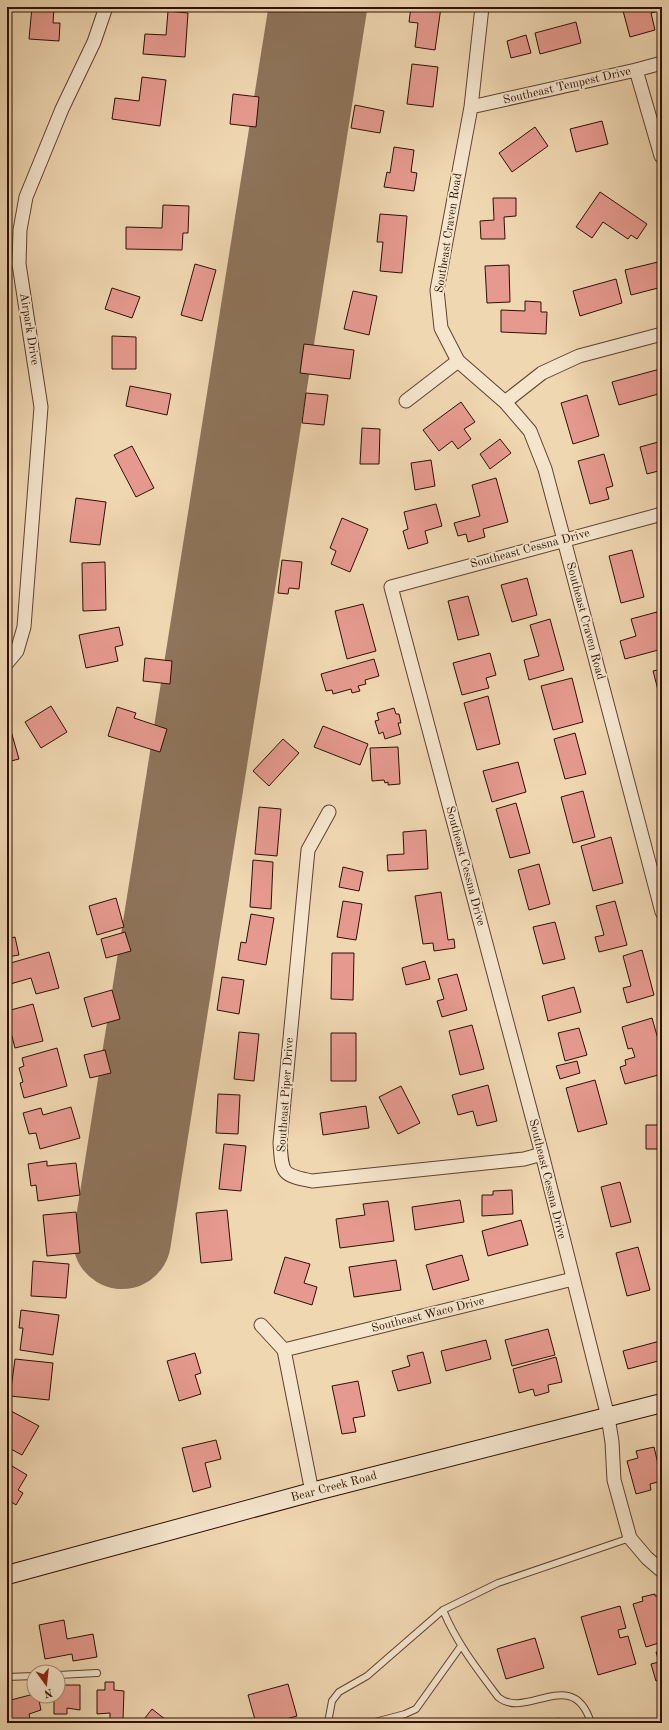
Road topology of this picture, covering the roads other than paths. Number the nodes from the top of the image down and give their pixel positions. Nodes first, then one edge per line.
1 (106, 7) edge
2 (482, 7) edge
3 (662, 63) edge
4 (636, 70) junction
5 (471, 107) junction
6 (661, 156) edge
7 (662, 334) edge
8 (458, 361) junction
9 (406, 401) dead end
10 (505, 402) junction
11 (662, 514) edge
12 (564, 540) junction
13 (7, 663) edge
14 (329, 812) dead end
15 (662, 912) edge
16 (542, 1154) junction
17 (573, 1280) junction
18 (261, 1325) dead end
19 (284, 1350) junction
20 (662, 1403) edge
21 (608, 1417) junction
22 (312, 1492) junction
23 (630, 1538) junction
24 (662, 1570) edge
25 (7, 1575) edge
26 (443, 1610) junction
27 (461, 1646) junction
28 (97, 1673) dead end
29 (66, 1675) edge
30 (26, 1676) edge
31 (7, 1677) edge
32 (330, 1723) edge
33 (371, 1723) edge
34 (591, 1723) edge

1 - 13 street, Airpark Drive
2 - 5 street, Southeast Craven Road
3 - 4 street, Southeast Tempest Drive
4 - 5 street, Southeast Tempest Drive
4 - 6 street
5 - 8 street, Southeast Craven Road
7 - 10 street
8 - 9 street
8 - 10 street, Southeast Craven Road
10 - 12 street, Southeast Craven Road
11 - 12 street, Southeast Cessna Drive
12 - 15 street, Southeast Craven Road
12 - 16 street, Southeast Cessna Drive
14 - 16 street, Southeast Piper Drive
16 - 17 street, Southeast Cessna Drive
17 - 19 street, Southeast Waco Drive
17 - 21 street, Southeast Cessna Drive
18 - 19 street
19 - 22 street
20 - 21 street, Bear Creek Road
21 - 22 street, Bear Creek Road
21 - 23 street, Southeast Cessna Drive
22 - 25 street, Bear Creek Road
23 - 24 street
23 - 26 lane
26 - 27 lane
26 - 32 lane
27 - 33 lane
27 - 34 lane
28 - 29 lane
30 - 31 lane

